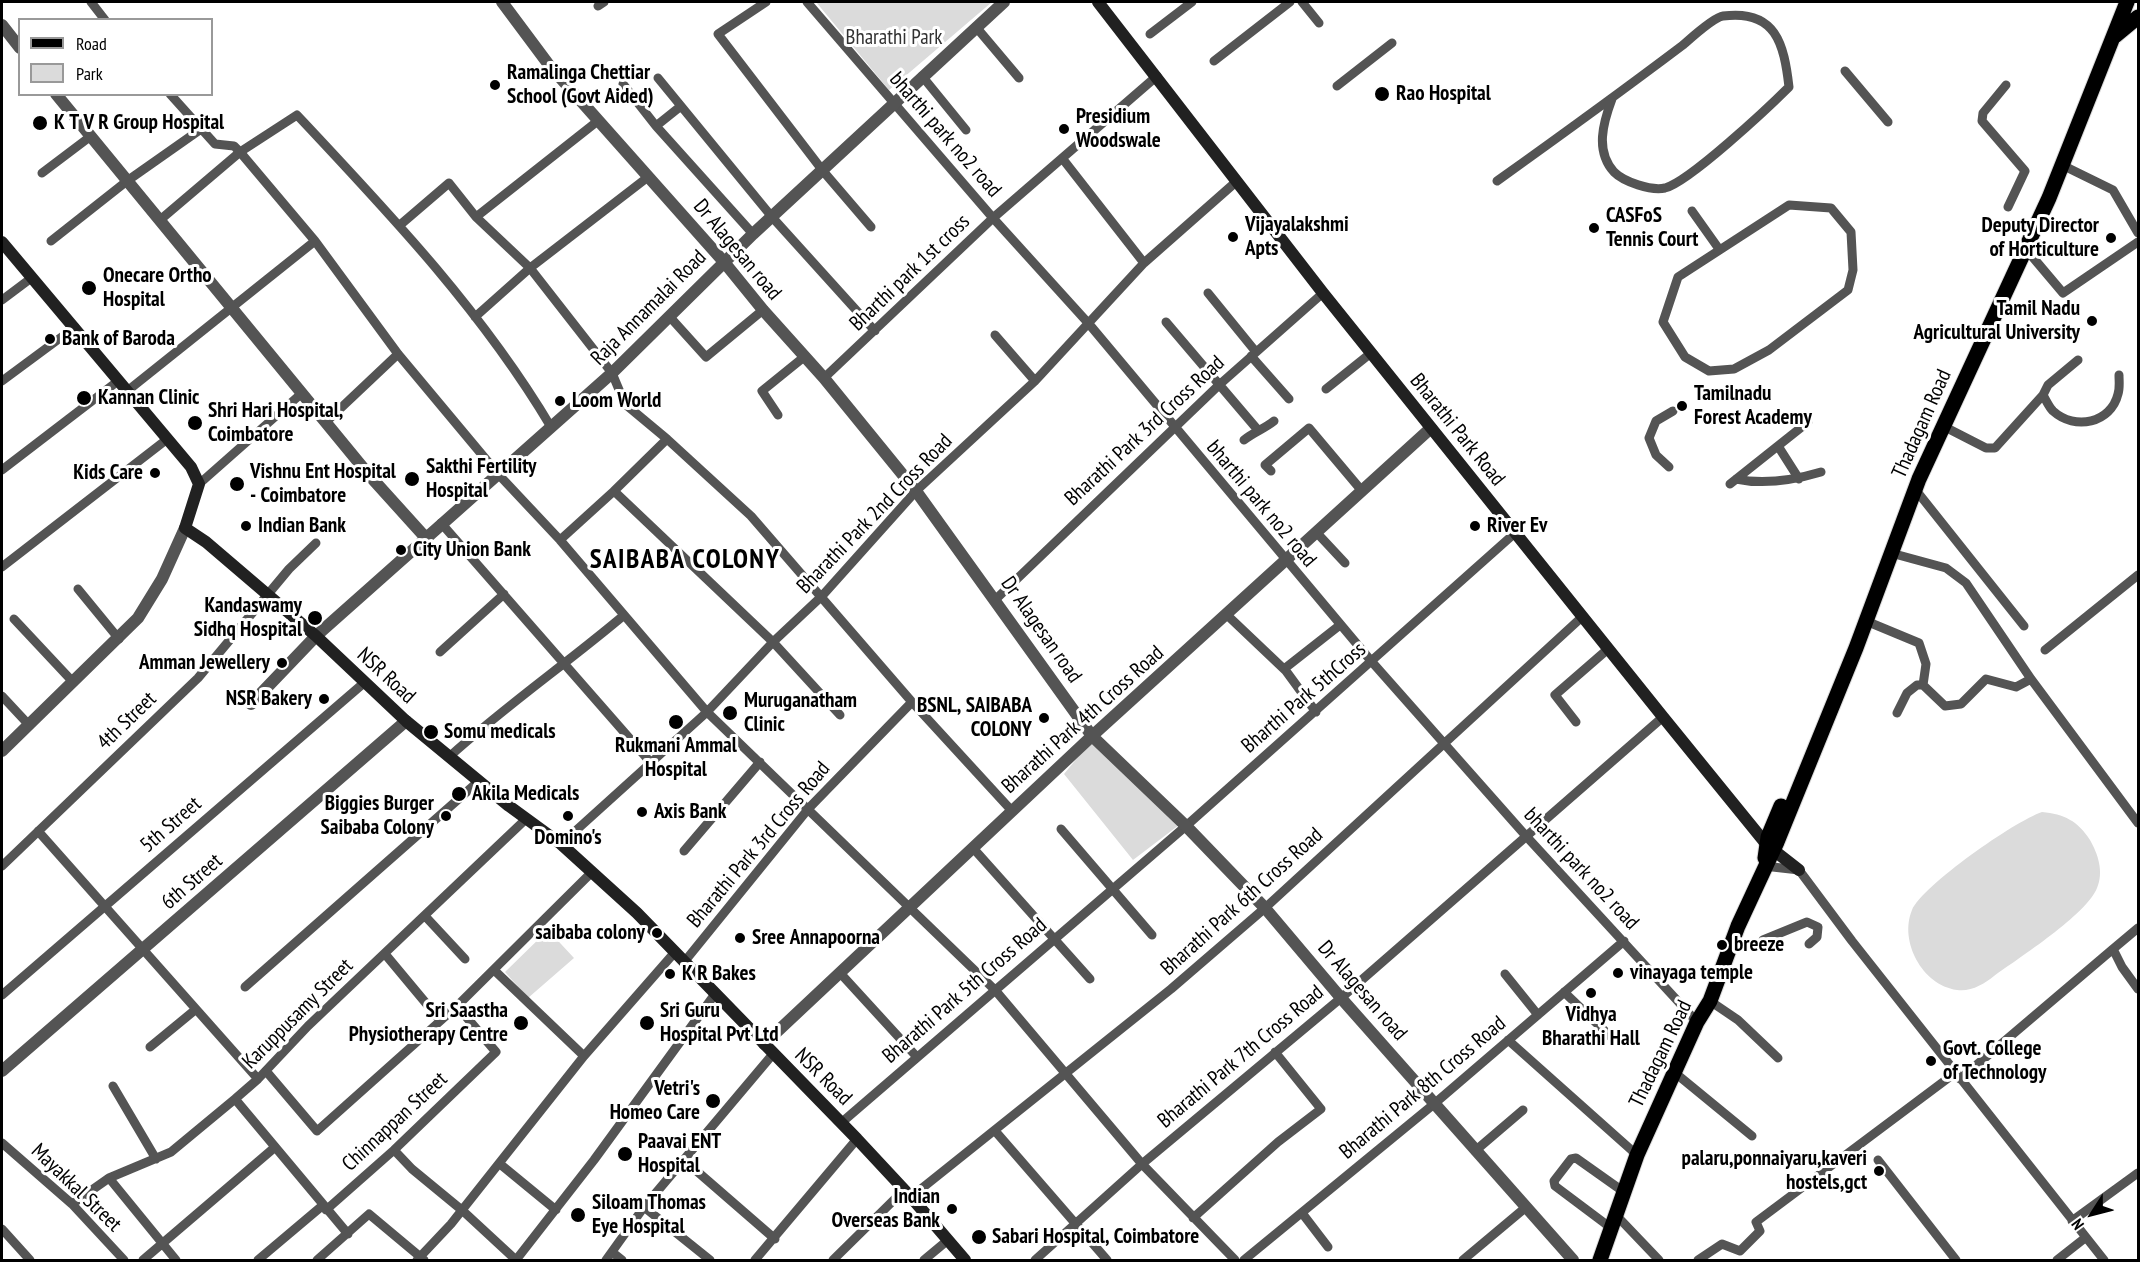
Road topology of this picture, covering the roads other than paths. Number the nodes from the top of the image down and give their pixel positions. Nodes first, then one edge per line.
1 (91, 2) edge
2 (502, 2) edge
3 (766, 2) edge
4 (807, 2) edge
5 (1004, 2) edge
6 (1098, 2) edge
7 (1192, 2) edge
8 (1290, 2) edge
9 (1302, 2) edge
10 (2118, 2) edge
11 (2127, 2) edge
12 (2139, 17) edge
13 (103, 18) edge
14 (1319, 23) dead end
15 (2, 27) edge
16 (976, 27) junction
17 (1150, 34) dead end
18 (2114, 37) junction
19 (1392, 44) dead end
20 (18, 46) edge
21 (1214, 61) dead end
22 (1845, 71) dead end
23 (922, 76) junction
24 (1157, 76) junction
25 (658, 78) dead end
26 (1019, 78) dead end
27 (623, 84) dead end
28 (2006, 85) dead end
29 (1337, 86) dead end
30 (58, 96) edge
31 (172, 96) edge
32 (1611, 99) junction
33 (894, 104) junction
34 (681, 105) junction
35 (598, 120) junction
36 (1888, 122) dead end
37 (656, 126) junction
38 (201, 129) junction
39 (966, 130) dead end
40 (91, 136) junction
41 (240, 152) junction
42 (1062, 158) junction
43 (2062, 165) junction
44 (823, 171) junction
45 (42, 173) dead end
46 (648, 177) junction
47 (127, 181) junction
48 (1237, 181) junction
49 (1497, 181) dead end
50 (2008, 207) dead end
51 (1692, 211) dead end
52 (476, 217) junction
53 (772, 217) junction
54 (993, 218) junction
55 (160, 220) junction
56 (400, 225) junction
57 (871, 227) dead end
58 (2139, 233) edge
59 (753, 234) junction
60 (51, 241) dead end
61 (315, 241) junction
62 (2, 242) edge
63 (2139, 242) edge
64 (2025, 248) junction
65 (1719, 249) junction
66 (724, 262) junction
67 (1144, 263) junction
68 (530, 268) junction
69 (30, 279) junction
70 (1208, 293) dead end
71 (1323, 293) junction
72 (2, 300) edge
73 (232, 308) junction
74 (763, 310) junction
75 (669, 316) junction
76 (475, 317) junction
77 (1166, 322) dead end
78 (1089, 324) junction
79 (75, 327) junction
80 (874, 332) junction
81 (995, 335) dead end
82 (1371, 353) junction
83 (398, 354) junction
84 (1254, 354) junction
85 (804, 357) junction
86 (2078, 360) dead end
87 (612, 373) junction
88 (2118, 375) dead end
89 (824, 378) junction
90 (2, 381) edge
91 (118, 381) junction
92 (1035, 381) junction
93 (1219, 385) junction
94 (1326, 389) dead end
95 (126, 392) junction
96 (302, 393) junction
97 (2043, 395) junction
98 (1289, 399) dead end
99 (1673, 411) dead end
100 (778, 415) dead end
101 (1274, 421) dead end
102 (326, 422) junction
103 (1808, 422) dead end
104 (1943, 426) junction
105 (551, 427) junction
106 (1173, 428) junction
107 (1431, 428) junction
108 (1257, 429) junction
109 (667, 439) junction
110 (166, 440) junction
111 (1244, 440) dead end
112 (1778, 446) junction
113 (1669, 467) dead end
114 (2, 470) edge
115 (1271, 471) dead end
116 (1821, 472) dead end
117 (499, 475) junction
118 (1799, 479) junction
119 (199, 484) junction
120 (1915, 489) junction
121 (614, 491) junction
122 (916, 491) junction
123 (1362, 491) junction
124 (441, 524) junction
125 (184, 528) junction
126 (1317, 532) junction
127 (1515, 533) junction
128 (426, 537) junction
129 (560, 540) junction
130 (316, 543) dead end
131 (1891, 553) junction
132 (1285, 562) junction
133 (1345, 564) dead end
134 (2, 567) edge
135 (2139, 575) edge
136 (78, 589) dead end
137 (504, 594) junction
138 (269, 596) junction
139 (822, 596) junction
140 (996, 599) junction
141 (1227, 615) junction
142 (623, 616) junction
143 (1582, 617) junction
144 (14, 619) dead end
145 (1866, 621) junction
146 (1340, 625) junction
147 (2024, 626) dead end
148 (316, 636) junction
149 (119, 639) junction
150 (773, 642) junction
151 (1608, 649) junction
152 (2045, 650) dead end
153 (440, 652) dead end
154 (1372, 662) junction
155 (565, 665) junction
156 (1284, 669) junction
157 (2031, 679) junction
158 (74, 682) junction
159 (365, 682) junction
160 (1923, 685) junction
161 (2, 696) edge
162 (912, 702) junction
163 (251, 704) dead end
164 (706, 712) junction
165 (1316, 712) junction
166 (1897, 713) dead end
167 (840, 715) dead end
168 (1663, 717) junction
169 (406, 721) junction
170 (1576, 722) dead end
171 (29, 725) junction
172 (1092, 736) junction
173 (1443, 743) junction
174 (2, 751) edge
175 (449, 757) junction
176 (760, 762) junction
177 (652, 764) junction
178 (479, 781) junction
179 (809, 808) junction
180 (1012, 811) junction
181 (526, 819) junction
182 (2139, 823) edge
183 (1186, 826) junction
184 (1061, 829) dead end
185 (38, 831) junction
186 (1526, 836) junction
187 (561, 844) junction
188 (1770, 846) junction
189 (973, 848) junction
190 (684, 851) dead end
191 (2, 866) edge
192 (1764, 866) junction
193 (1799, 870) junction
194 (591, 873) junction
195 (1113, 887) junction
196 (106, 906) junction
197 (911, 906) junction
198 (1266, 908) junction
199 (425, 916) junction
200 (1833, 916) junction
201 (1818, 927) junction
202 (2139, 928) edge
203 (1152, 935) dead end
204 (1055, 937) junction
205 (1763, 940) dead end
206 (1624, 941) junction
207 (1809, 944) dead end
208 (2113, 949) junction
209 (144, 950) junction
210 (675, 952) junction
211 (385, 954) junction
212 (465, 959) dead end
213 (685, 961) junction
214 (494, 970) junction
215 (841, 974) junction
216 (1505, 974) dead end
217 (1090, 979) dead end
218 (245, 987) dead end
219 (2139, 989) edge
220 (995, 990) junction
221 (1564, 992) junction
222 (715, 994) junction
223 (2, 995) edge
224 (1341, 998) junction
225 (1710, 1001) junction
226 (457, 1005) junction
227 (195, 1010) junction
228 (1538, 1015) junction
229 (440, 1020) junction
230 (1697, 1022) junction
231 (1611, 1037) dead end
232 (1508, 1040) junction
233 (764, 1044) junction
234 (150, 1047) dead end
235 (1275, 1052) junction
236 (773, 1054) junction
237 (584, 1056) junction
238 (916, 1056) junction
239 (1778, 1058) dead end
240 (2, 1071) edge
241 (266, 1071) junction
242 (1674, 1072) junction
243 (1065, 1075) junction
244 (1958, 1076) junction
245 (258, 1079) junction
246 (113, 1086) dead end
247 (235, 1099) junction
248 (1434, 1104) junction
249 (1523, 1110) dead end
250 (841, 1123) junction
251 (996, 1132) junction
252 (1752, 1136) dead end
253 (857, 1139) junction
254 (2, 1143) edge
255 (274, 1148) junction
256 (394, 1150) junction
257 (1475, 1151) junction
258 (1636, 1155) junction
259 (156, 1160) junction
260 (684, 1160) junction
261 (1878, 1160) dead end
262 (500, 1164) junction
263 (1142, 1164) junction
264 (2139, 1173) edge
265 (109, 1178) junction
266 (1624, 1192) junction
267 (908, 1194) junction
268 (72, 1204) junction
269 (644, 1207) junction
270 (324, 1208) junction
271 (1525, 1208) junction
272 (556, 1210) junction
273 (462, 1211) junction
274 (1302, 1214) junction
275 (1193, 1218) junction
276 (1614, 1221) junction
277 (2072, 1221) junction
278 (1075, 1225) junction
279 (2, 1229) edge
280 (348, 1234) junction
281 (2085, 1238) junction
282 (775, 1239) junction
283 (948, 1240) junction
284 (162, 1244) junction
285 (1328, 1247) dead end
286 (609, 1256) edge
287 (420, 1259) edge
288 (30, 1260) edge
289 (124, 1260) edge
290 (143, 1260) edge
291 (176, 1260) edge
292 (258, 1260) edge
293 (317, 1260) edge
294 (516, 1260) edge
295 (622, 1260) edge
296 (710, 1260) edge
297 (756, 1260) edge
298 (833, 1260) edge
299 (924, 1260) edge
300 (965, 1260) edge
301 (1035, 1260) edge
302 (1107, 1260) edge
303 (1235, 1260) edge
304 (1244, 1260) edge
305 (1463, 1260) edge
306 (1573, 1260) edge
307 (1600, 1260) edge
308 (1659, 1260) edge
309 (1698, 1260) edge
310 (1956, 1260) edge
311 (2057, 1260) edge
312 (2104, 1260) edge

1 - 13 street
2 - 35 street, Dr Alagesan road
3 - 44 street
4 - 33 street, bharthi park no2 road
5 - 16 street, Raja Annamalai Road
6 - 24 main road, Bharathi Park Road
7 - 17 street
8 - 21 street
9 - 14 street
10 - 188 main road, Thadagam Road
11 - 18 main road, Thadagam Road
12 - 18 main road
15 - 20 street
16 - 23 street, Raja Annamalai Road
16 - 26 street
18 - 43 main road, Thadagam Road
19 - 29 street
22 - 36 street
23 - 33 street, Raja Annamalai Road
23 - 39 street
24 - 42 street, Bharthi park 1st cross
24 - 48 main road, Bharathi Park Road
25 - 34 street
27 - 37 street
28 - 50 street
30 - 40 street
31 - 38 street
32 - 32 street
32 - 49 street
33 - 44 street, Raja Annamalai Road
33 - 54 street, bharthi park no2 road
34 - 37 street
34 - 53 street
35 - 46 street, Dr Alagesan road
35 - 52 street
37 - 59 street
38 - 41 street
38 - 47 street
40 - 45 street
40 - 47 street
41 - 55 street
41 - 56 street
41 - 61 street
42 - 54 street, Bharthi park 1st cross
42 - 67 street
43 - 58 street
43 - 64 main road, Thadagam Road
44 - 53 street, Raja Annamalai Road
44 - 57 street
46 - 66 street, Dr Alagesan road
46 - 68 street
47 - 55 street
47 - 60 street
48 - 67 street, Bharathi Park 2nd Cross Road
48 - 71 main road, Bharathi Park Road
51 - 65 street
52 - 56 street
52 - 68 street
53 - 59 street, Raja Annamalai Road
53 - 80 street
54 - 78 street, bharthi park no2 road
54 - 80 street, Bharthi park 1st cross
55 - 73 street
56 - 76 street
59 - 66 street, Raja Annamalai Road
61 - 73 street
61 - 83 street
62 - 69 main road
63 - 64 street
64 - 104 main road, Thadagam Road
65 - 65 street
66 - 74 street, Dr Alagesan road
66 - 75 street, Raja Annamalai Road
67 - 78 street, Bharathi Park 2nd Cross Road
68 - 76 street
68 - 87 street
69 - 72 street
69 - 79 main road
70 - 84 street
71 - 82 main road, Bharathi Park Road
71 - 84 street, Bharathi Park 3rd Cross Road
73 - 95 street
73 - 96 street
74 - 75 street
74 - 85 street, Dr Alagesan road
75 - 87 street, Raja Annamalai Road
76 - 105 street
77 - 93 street
78 - 92 street, Bharathi Park 2nd Cross Road
78 - 106 street, bharthi park no2 road
79 - 90 street
79 - 91 main road
80 - 89 street, Bharthi park 1st cross
81 - 92 street
82 - 94 street
82 - 107 main road, Bharathi Park Road
83 - 102 street
83 - 117 street
84 - 93 street, Bharathi Park 3rd Cross Road
84 - 98 street
85 - 89 street, Dr Alagesan road
85 - 100 street
86 - 97 street
87 - 105 street, Raja Annamalai Road
87 - 109 street
88 - 97 street
89 - 122 street, Dr Alagesan road
91 - 95 main road
91 - 114 street
92 - 122 street, Bharathi Park 2nd Cross Road
93 - 106 street, Bharathi Park 3rd Cross Road
93 - 108 street
95 - 110 main road
96 - 102 street
96 - 119 street
97 - 104 street
99 - 113 street
101 - 108 street
102 - 128 street
103 - 112 street
104 - 120 main road, Thadagam Road
105 - 117 street, Raja Annamalai Road
106 - 132 street, bharthi park no2 road
106 - 140 street, Bharathi Park 3rd Cross Road
107 - 123 street, Bharathi Park 4th Cross Road
107 - 127 main road, Bharathi Park Road
108 - 111 street
109 - 121 street
109 - 139 street
110 - 119 main road
110 - 134 street
112 - 118 street
112 - 118 street
115 - 123 street
116 - 118 street
117 - 124 street, Raja Annamalai Road
117 - 129 street
119 - 125 main road
120 - 131 main road, Thadagam Road
120 - 147 street
121 - 129 street
121 - 150 street
122 - 139 street, Bharathi Park 2nd Cross Road
122 - 140 street, Dr Alagesan road
123 - 126 street, Bharathi Park 4th Cross Road
124 - 128 street, Raja Annamalai Road
124 - 137 street
125 - 138 main road, NSR Road
125 - 149 street
126 - 132 street, Bharathi Park 4th Cross Road
126 - 133 street
127 - 143 main road, Bharathi Park Road
127 - 154 street, Bharthi Park 5thCross
128 - 148 street, Raja Annamalai Road
129 - 142 street
130 - 138 street, 4th Street
131 - 145 main road, Thadagam Road
131 - 157 street
132 - 141 street, Bharathi Park 4th Cross Road
132 - 146 street, bharthi park no2 road
135 - 152 street
136 - 149 street
137 - 153 street
137 - 155 street
138 - 148 main road, NSR Road
138 - 185 street, 4th Street
139 - 150 street, Bharathi Park 2nd Cross Road
139 - 162 street
140 - 172 street, Dr Alagesan road
141 - 156 street
141 - 172 street, Bharathi Park 4th Cross Road
142 - 155 street
142 - 164 street
143 - 151 main road, Bharathi Park Road
143 - 173 street, Bharathi Park 6th Cross Road
144 - 158 street
145 - 160 street
145 - 188 main road, Thadagam Road
146 - 154 street, bharthi park no2 road
146 - 156 street
148 - 159 main road, NSR Road
148 - 163 street, Raja Annamalai Road
149 - 158 street
150 - 164 street, Bharathi Park 2nd Cross Road
150 - 167 street
151 - 168 main road, Bharathi Park Road
151 - 170 street
154 - 165 street, Bharthi Park 5thCross
154 - 173 street, bharthi park no2 road
155 - 175 street
155 - 177 street
156 - 165 street
157 - 160 street
157 - 182 street
158 - 171 street
159 - 169 main road, NSR Road
159 - 196 street, 5th Street
160 - 166 street
161 - 171 street
162 - 179 street, Bharathi Park 3rd Cross Road
162 - 180 street
164 - 176 street
164 - 177 street, Bharathi Park 2nd Cross Road
165 - 183 street, Bharthi Park 5thCross
168 - 186 street, Bharathi Park 7th Cross Road
168 - 188 main road, Bharathi Park Road
169 - 175 main road, NSR Road
169 - 209 street, 6th Street
171 - 174 street
172 - 180 street, Bharathi Park 4th Cross Road
172 - 183 street, Dr Alagesan road
173 - 186 street, bharthi park no2 road
173 - 198 street, Bharathi Park 6th Cross Road
175 - 178 main road, NSR Road
176 - 179 street
176 - 190 street
177 - 187 street, Bharathi Park 2nd Cross Road
178 - 181 main road, NSR Road
178 - 218 street
179 - 197 street
179 - 213 street, Bharathi Park 3rd Cross Road
180 - 189 street, Bharathi Park 4th Cross Road
181 - 187 main road, NSR Road
181 - 199 street, Karuppusamy Street
183 - 195 street, Bharthi Park 5thCross
183 - 198 street, Dr Alagesan road
184 - 195 street
185 - 191 street, 4th Street
185 - 196 street
186 - 206 street, bharthi park no2 road
186 - 224 street, Bharathi Park 7th Cross Road
187 - 194 main road, NSR Road
188 - 192 main road, Thadagam Road
188 - 193 main road, Bharathi Park Road
189 - 197 street, Bharathi Park 4th Cross Road
189 - 204 street
192 - 193 street
192 - 225 main road, Thadagam Road
193 - 200 street
194 - 210 main road, NSR Road
194 - 214 street
195 - 203 street
195 - 204 street, Bharathi Park 5th Cross Road
196 - 209 street
196 - 223 street, 5th Street
197 - 215 street, Bharathi Park 4th Cross Road
197 - 220 street
198 - 224 street, Dr Alagesan road
198 - 243 street, Bharathi Park 6th Cross Road
199 - 211 street, Karuppusamy Street
199 - 212 street
200 - 201 street
200 - 244 street
201 - 205 street
201 - 207 street
202 - 208 street
204 - 217 street
204 - 220 street, Bharathi Park 5th Cross Road
206 - 221 street, Bharathi Park 8th Cross Road
206 - 230 street, bharthi park no2 road
208 - 219 street
208 - 244 street
209 - 227 street
209 - 240 street, 6th Street
210 - 213 main road, NSR Road
210 - 237 street
211 - 229 street
211 - 241 street, Karuppusamy Street
213 - 222 main road, NSR Road
214 - 226 street
214 - 237 street
215 - 233 street, Bharathi Park 4th Cross Road
215 - 238 street
216 - 228 street
220 - 238 street, Bharathi Park 5th Cross Road
220 - 243 street
221 - 228 street, Bharathi Park 8th Cross Road
221 - 231 street
222 - 233 main road, NSR Road
222 - 272 street
224 - 235 street, Bharathi Park 7th Cross Road
224 - 248 street, Dr Alagesan road
225 - 230 main road, Thadagam Road
225 - 239 street
226 - 229 street
226 - 256 street, Chinnappan Street
227 - 234 street
227 - 245 street
228 - 232 street, Bharathi Park 8th Cross Road
229 - 241 street
230 - 242 main road, Thadagam Road
232 - 248 street, Bharathi Park 8th Cross Road
232 - 258 street
233 - 236 main road, NSR Road
235 - 263 street, Bharathi Park 7th Cross Road
235 - 275 street
236 - 250 main road, NSR Road
236 - 260 street
237 - 262 street
238 - 250 street, Bharathi Park 5th Cross Road
241 - 245 street, Karuppusamy Street
242 - 252 street
242 - 258 main road, Thadagam Road
243 - 251 street, Bharathi Park 6th Cross Road
243 - 263 street
244 - 277 street
244 - 309 street
245 - 247 street, Karuppusamy Street
246 - 259 street
247 - 255 street
247 - 259 street, Karuppusamy Street
248 - 257 street, Dr Alagesan road
248 - 274 street, Bharathi Park 8th Cross Road
249 - 257 street
250 - 253 main road, NSR Road
251 - 267 street, Bharathi Park 6th Cross Road
251 - 278 street
253 - 267 main road, NSR Road
253 - 282 street
254 - 268 street, Mayakkal Street
255 - 270 street
255 - 284 street
256 - 270 street, Chinnappan Street
256 - 273 street
257 - 271 street, Dr Alagesan road
258 - 266 main road, Thadagam Road
259 - 265 street, Karuppusamy Street
260 - 269 street
260 - 282 street
261 - 310 street
262 - 272 street
262 - 273 street
263 - 275 street
263 - 278 street, Bharathi Park 7th Cross Road
264 - 277 street
265 - 268 street, Karuppusamy Street
265 - 284 street
266 - 276 main road, Thadagam Road
266 - 276 street
267 - 283 main road, NSR Road
267 - 298 street, Bharathi Park 6th Cross Road
268 - 289 street, Mayakkal Street
269 - 286 street
269 - 296 street
270 - 280 street
270 - 292 street, Chinnappan Street
271 - 305 street
271 - 306 street, Dr Alagesan road
272 - 294 street
273 - 287 street
273 - 294 street
274 - 285 street
274 - 304 street, Bharathi Park 8th Cross Road
275 - 303 street
276 - 307 main road, Thadagam Road
276 - 308 street
277 - 281 street
278 - 301 street, Bharathi Park 7th Cross Road
278 - 302 street
279 - 288 street
280 - 287 street
280 - 293 street
281 - 311 street
281 - 312 street
282 - 297 street
283 - 299 street
283 - 300 main road, NSR Road
284 - 290 street
284 - 291 street
286 - 295 street

